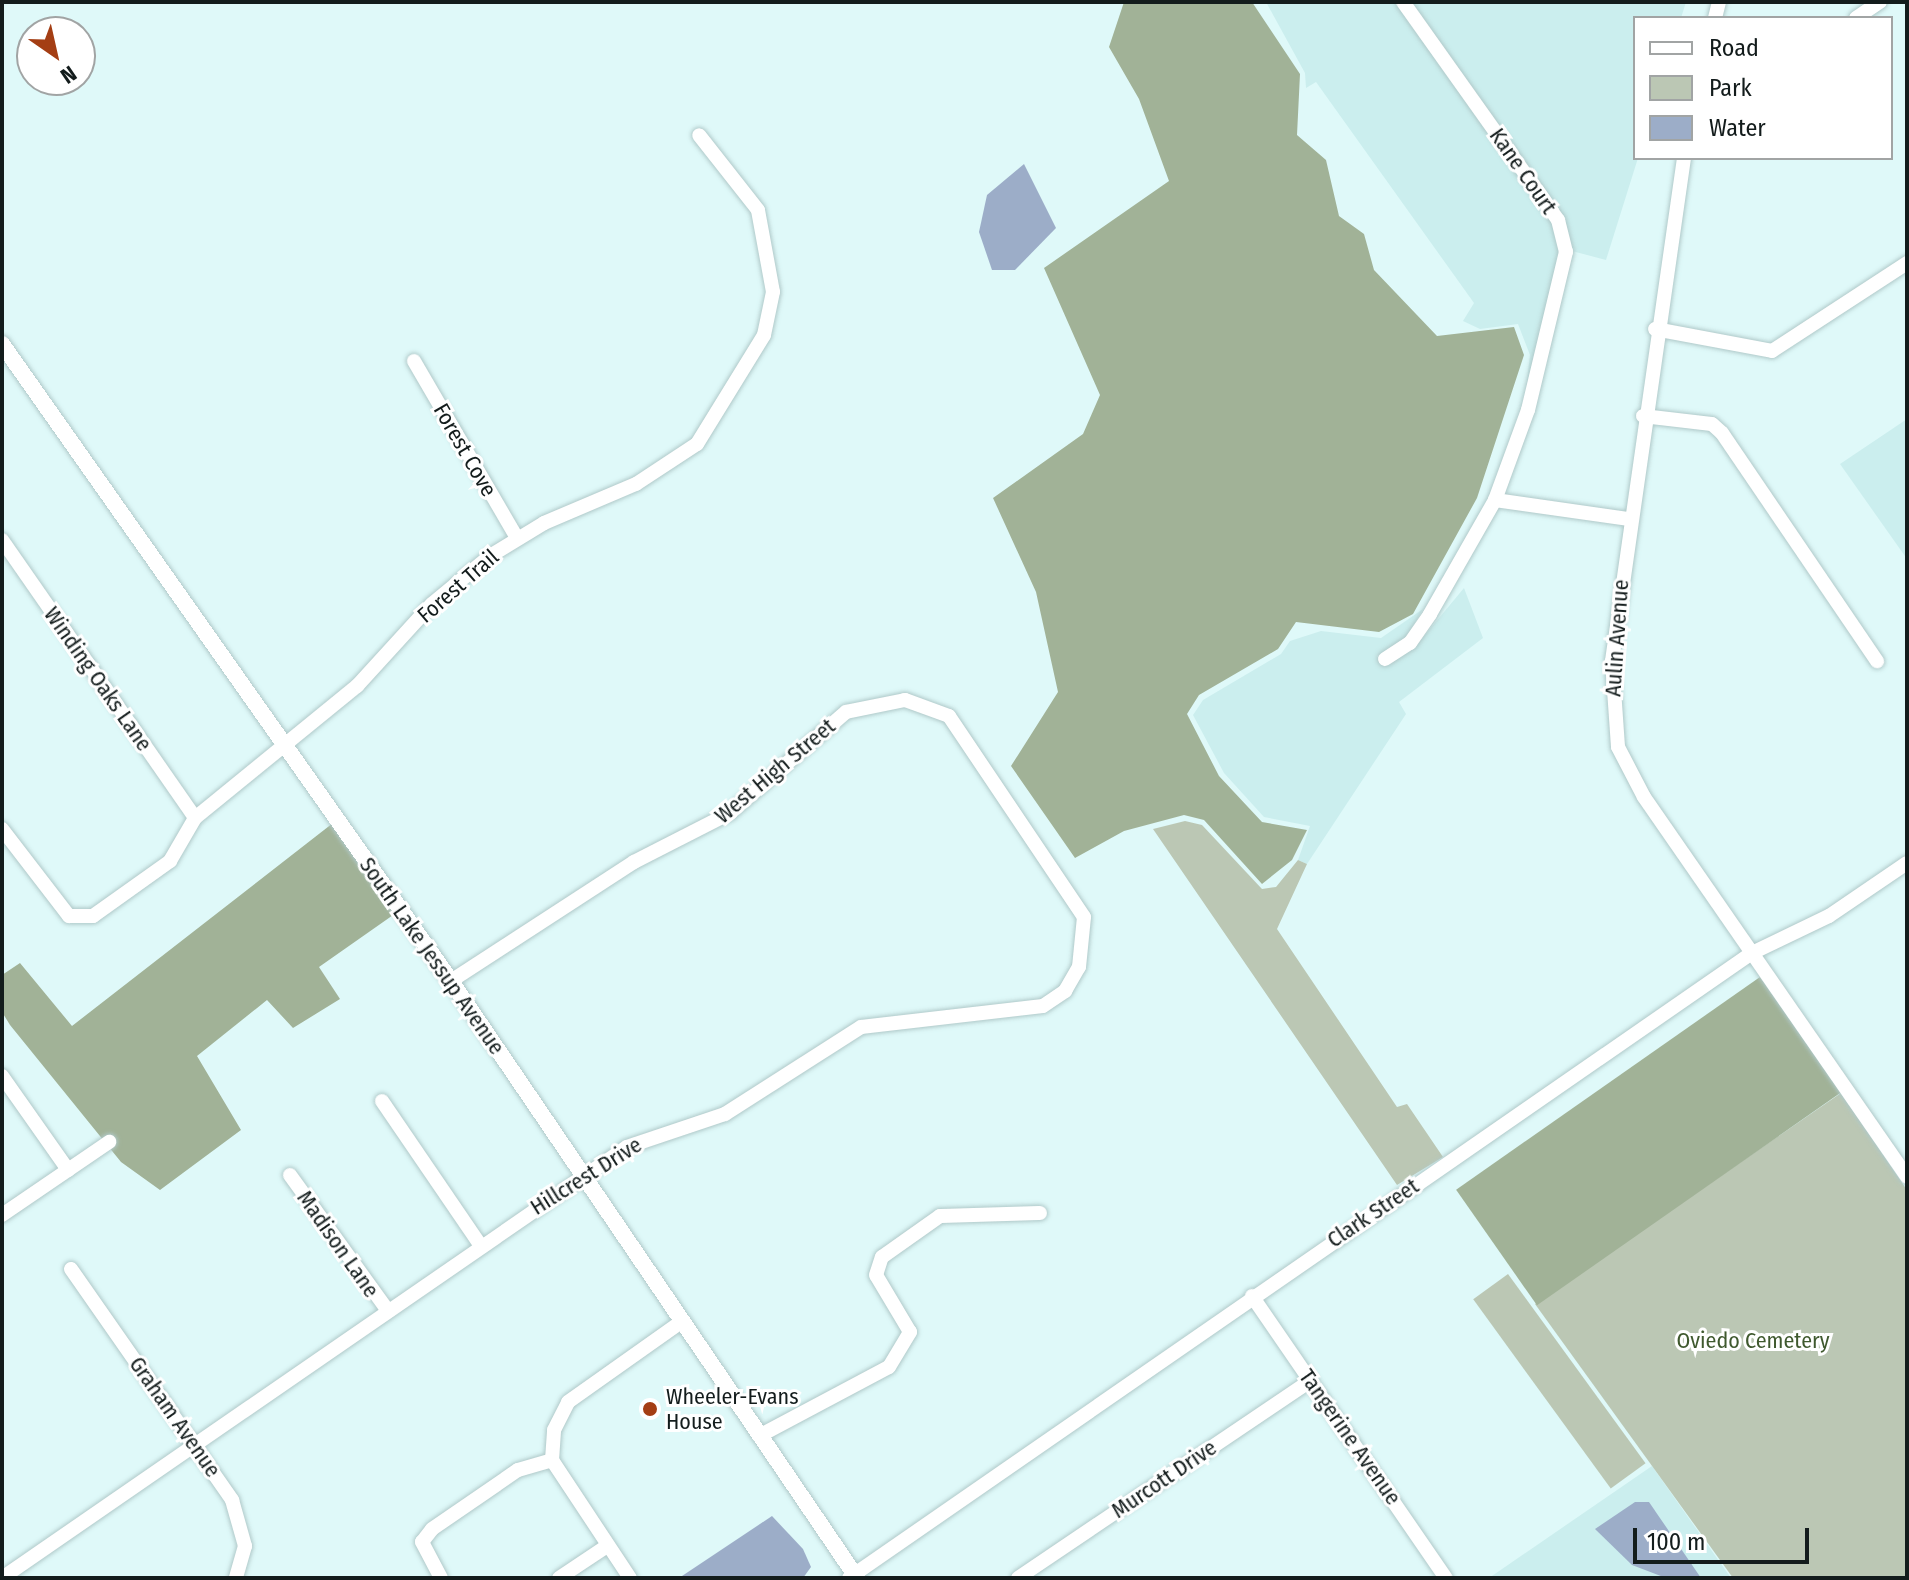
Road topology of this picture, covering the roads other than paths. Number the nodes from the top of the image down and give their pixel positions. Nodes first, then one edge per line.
1 (1403, 2) edge
2 (1880, 2) edge
3 (1859, 16) edge
4 (699, 135) dead end
5 (1684, 160) edge
6 (1907, 263) edge
7 (1655, 329) junction
8 (2, 344) edge
9 (414, 361) dead end
10 (1643, 416) junction
11 (1495, 500) junction
12 (1628, 519) junction
13 (517, 538) junction
14 (2, 540) edge
15 (1385, 659) dead end
16 (1877, 661) dead end
17 (285, 745) junction
18 (1003, 789) joint
19 (195, 818) junction
20 (2, 829) edge
21 (1907, 863) edge
22 (1752, 953) junction
23 (451, 981) junction
24 (2, 1076) edge
25 (382, 1101) dead end
26 (109, 1142) dead end
27 (68, 1170) junction
28 (290, 1175) dead end
29 (580, 1176) junction
30 (1907, 1177) edge
31 (1040, 1213) dead end
32 (2, 1215) edge
33 (481, 1246) junction
34 (71, 1269) dead end
35 (1252, 1296) junction
36 (388, 1311) junction
37 (681, 1322) junction
38 (1310, 1381) junction
39 (759, 1436) junction
40 (196, 1445) junction
41 (552, 1460) junction
42 (607, 1546) junction
43 (854, 1576) edge
44 (2, 1578) edge
45 (236, 1578) edge
46 (441, 1578) edge
47 (559, 1578) edge
48 (630, 1578) edge
49 (1018, 1578) edge
50 (1446, 1578) edge

1 - 11 street, Kane Court
2 - 3 street
4 - 13 street, Forest Trail
5 - 7 street, Aulin Avenue
6 - 7 street
7 - 10 street, Aulin Avenue
8 - 17 street, South Lake Jessup Avenue
9 - 13 street, Forest Cove
10 - 12 street, Aulin Avenue
10 - 16 street
11 - 12 street
11 - 15 street, Kane Court
12 - 22 street, Aulin Avenue
13 - 17 street, Forest Trail
14 - 19 street, Winding Oaks Lane
17 - 19 street, Forest Trail
17 - 23 street, South Lake Jessup Avenue
18 - 23 street, West High Street
18 - 29 street, Hillcrest Drive
19 - 20 street, Forest Trail
21 - 22 street, Clark Street
22 - 30 street, Aulin Avenue
22 - 35 street, Clark Street
23 - 29 street, South Lake Jessup Avenue
24 - 27 street
25 - 33 street
26 - 27 street
27 - 32 street
28 - 36 street, Madison Lane
29 - 33 street, Hillcrest Drive
29 - 37 street, South Lake Jessup Avenue
31 - 39 street
33 - 36 street, Hillcrest Drive
34 - 40 street, Graham Avenue
35 - 38 street, Tangerine Avenue
35 - 43 street, Clark Street
36 - 40 street, Hillcrest Drive
37 - 39 street, South Lake Jessup Avenue
37 - 41 street
38 - 49 street, Murcott Drive
38 - 50 street, Tangerine Avenue
39 - 43 street, South Lake Jessup Avenue
40 - 44 street, Hillcrest Drive
40 - 45 street, Graham Avenue
41 - 42 street
41 - 46 street
42 - 47 street
42 - 48 street

